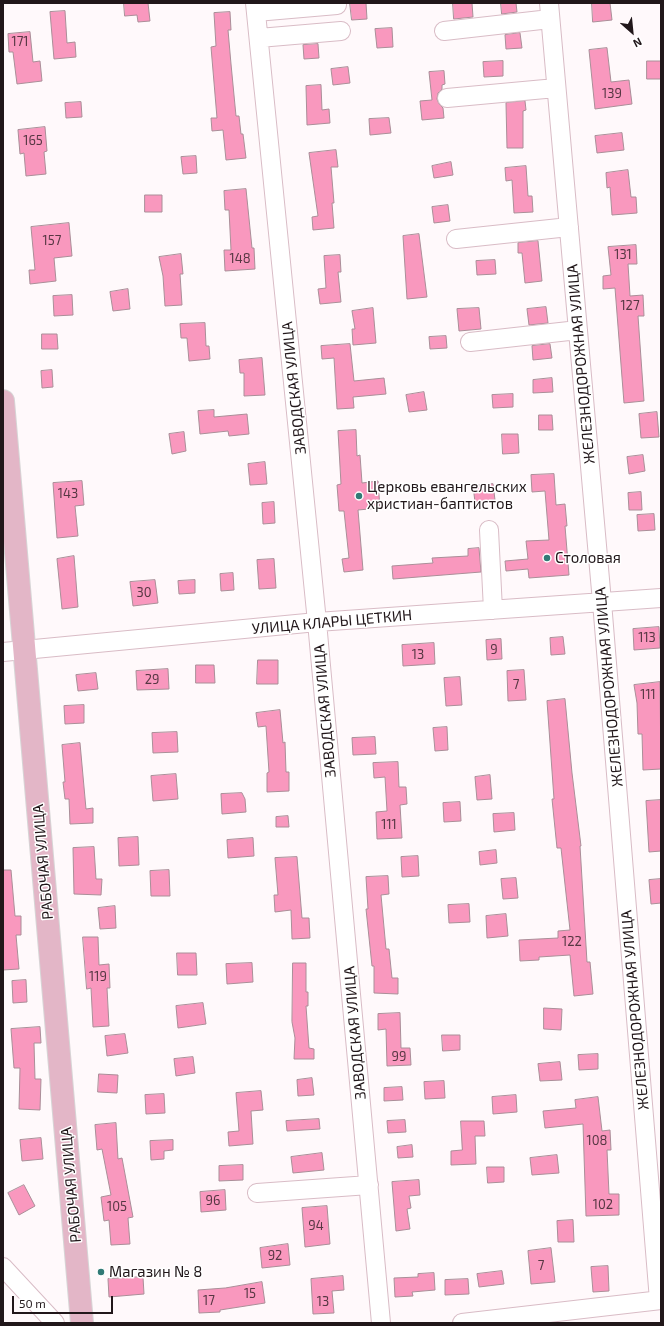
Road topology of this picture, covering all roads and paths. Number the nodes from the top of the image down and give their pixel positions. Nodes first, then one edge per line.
1 (337, 5) dead end
2 (256, 7) edge
3 (550, 11) edge
4 (444, 31) dead end
5 (342, 32) dead end
6 (259, 38) junction
7 (556, 88) junction
8 (447, 98) dead end
9 (569, 227) junction
10 (456, 239) dead end
11 (578, 330) junction
12 (470, 342) dead end
13 (3, 401) edge
14 (489, 530) dead end
15 (661, 598) edge
16 (602, 602) junction
17 (493, 610) junction
18 (318, 622) junction
19 (24, 650) junction
20 (3, 652) edge
21 (369, 1185) junction
22 (257, 1193) dead end
23 (3, 1267) edge
24 (660, 1300) edge
25 (55, 1323) edge
26 (82, 1323) edge
27 (381, 1323) edge
28 (462, 1323) edge

1 - 2 street
2 - 6 street, ЗАВОДСКАЯ УЛИЦА
3 - 4 street
3 - 7 street, ЖЕЛЕЗНОДОРОЖНАЯ УЛИЦА
5 - 6 street
6 - 18 street, ЗАВОДСКАЯ УЛИЦА
7 - 8 street
7 - 9 street, ЖЕЛЕЗНОДОРОЖНАЯ УЛИЦА
9 - 10 street
9 - 11 street, ЖЕЛЕЗНОДОРОЖНАЯ УЛИЦА
11 - 12 street
11 - 16 street, ЖЕЛЕЗНОДОРОЖНАЯ УЛИЦА
13 - 19 main road, РАБОЧАЯ УЛИЦА
14 - 17 street
15 - 16 street, УЛИЦА КЛАРЫ ЦЕТКИН
16 - 17 street, УЛИЦА КЛАРЫ ЦЕТКИН
16 - 24 street, ЖЕЛЕЗНОДОРОЖНАЯ УЛИЦА
17 - 18 street, УЛИЦА КЛАРЫ ЦЕТКИН
18 - 19 street, УЛИЦА КЛАРЫ ЦЕТКИН
18 - 21 street, ЗАВОДСКАЯ УЛИЦА
19 - 20 street, УЛИЦА КЛАРЫ ЦЕТКИН
19 - 26 main road, РАБОЧАЯ УЛИЦА
21 - 22 street
21 - 27 street, ЗАВОДСКАЯ УЛИЦА
23 - 25 street
24 - 28 street

